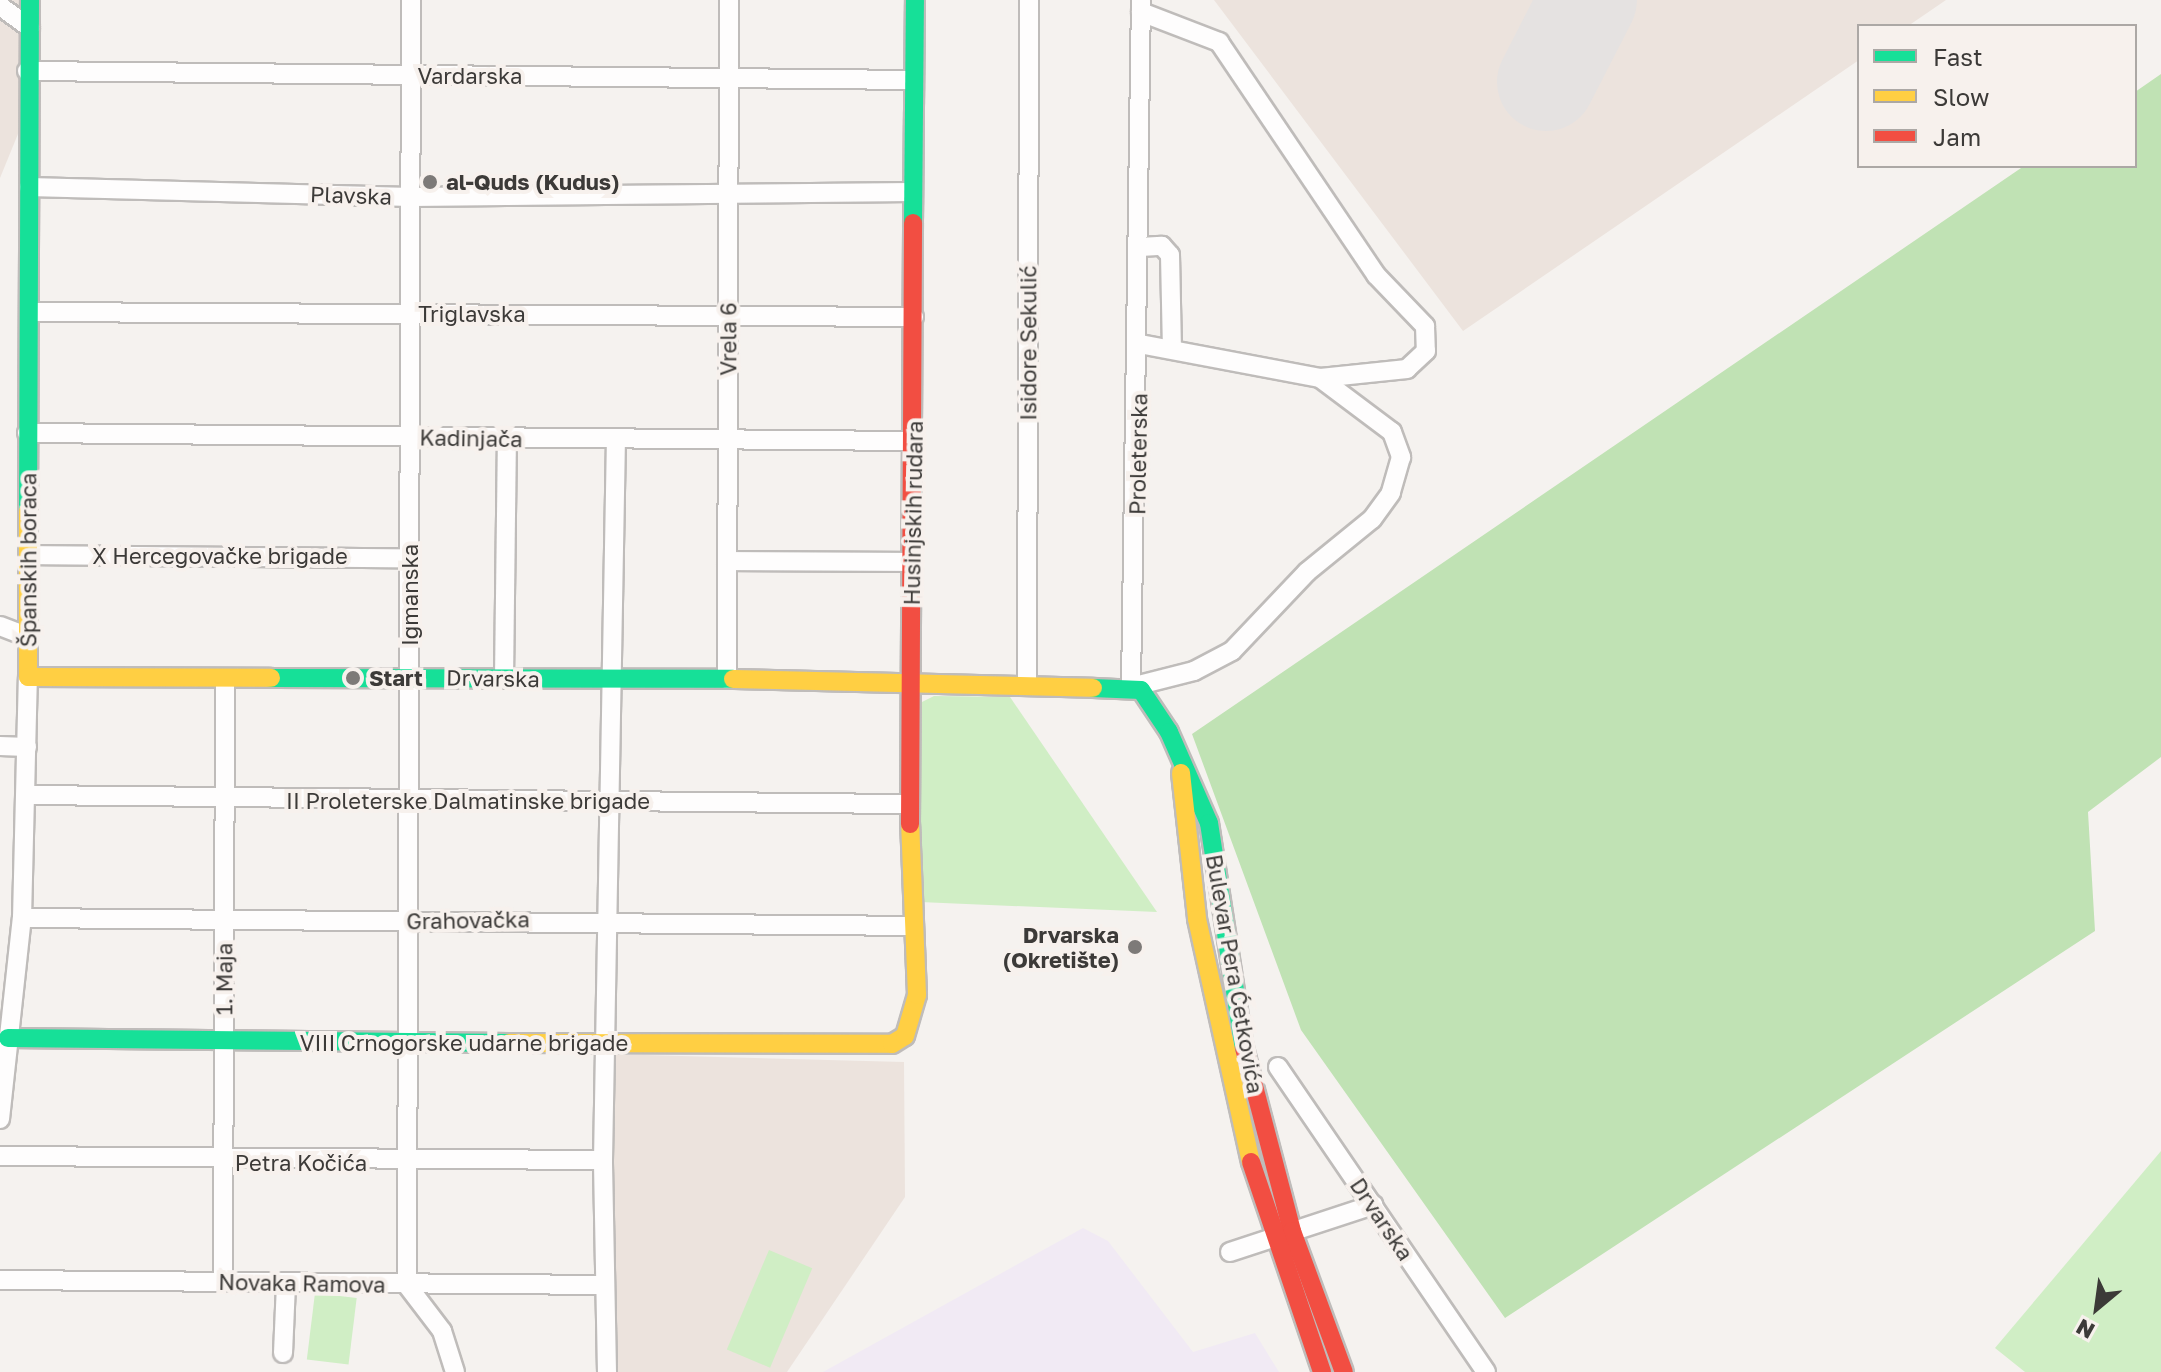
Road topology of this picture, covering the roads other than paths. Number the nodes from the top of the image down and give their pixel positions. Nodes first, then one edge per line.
1 (30, 0) edge
2 (411, 0) edge
3 (729, 0) edge
4 (915, 0) edge
5 (1029, 0) edge
6 (0, 6) edge
7 (1141, 6) edge
8 (30, 28) junction
9 (27, 71) junction
10 (412, 76) junction
11 (728, 77) junction
12 (912, 80) junction
13 (29, 187) junction
14 (913, 192) junction
15 (728, 195) junction
16 (411, 197) junction
17 (1140, 247) junction
18 (29, 312) junction
19 (409, 314) junction
20 (728, 316) junction
21 (914, 317) junction
22 (1140, 344) junction
23 (1172, 347) junction
24 (1320, 378) junction
25 (27, 433) junction
26 (410, 437) junction
27 (507, 438) junction
28 (616, 439) junction
29 (728, 439) junction
30 (915, 441) junction
31 (29, 555) junction
32 (410, 558) junction
33 (727, 561) junction
34 (912, 562) junction
35 (0, 626) edge
36 (28, 637) junction
37 (28, 677) junction
38 (410, 678) junction
39 (225, 679) junction
40 (504, 679) junction
41 (727, 679) junction
42 (613, 680) junction
43 (910, 680) junction
44 (1027, 686) junction
45 (1131, 687) junction
46 (0, 746) edge
47 (27, 747) junction
48 (1181, 761) junction
49 (28, 795) junction
50 (224, 800) junction
51 (409, 801) junction
52 (610, 801) junction
53 (909, 804) junction
54 (22, 918) junction
55 (608, 918) junction
56 (224, 920) junction
57 (409, 921) junction
58 (913, 926) junction
59 (912, 1025) joint
60 (8, 1038) junction
61 (408, 1041) junction
62 (223, 1042) junction
63 (606, 1044) junction
64 (1278, 1067) dead end
65 (0, 1119) edge
66 (0, 1156) edge
67 (603, 1160) junction
68 (223, 1163) junction
69 (408, 1164) junction
70 (1373, 1205) junction
71 (1292, 1231) junction
72 (1272, 1238) junction
73 (1230, 1252) dead end
74 (0, 1280) edge
75 (223, 1280) junction
76 (286, 1283) junction
77 (407, 1285) junction
78 (604, 1285) junction
79 (283, 1353) dead end
80 (455, 1372) edge
81 (607, 1372) edge
82 (1322, 1372) edge
83 (1344, 1372) edge
84 (1486, 1372) edge

1 - 8 main road, Španskih boraca
2 - 10 street, Igmanska
3 - 11 street, Vrela 6
4 - 12 main road, Husinjskih rudara
5 - 44 street, Isidore Sekulić
6 - 8 street
7 - 17 street, Proleterska
7 - 24 street
8 - 9 main road, Španskih boraca
9 - 10 street, Vardarska
9 - 13 main road, Španskih boraca
10 - 11 street, Vardarska
10 - 16 street, Igmanska
11 - 12 street, Vardarska
11 - 15 street, Vrela 6
12 - 14 main road, Husinjskih rudara
13 - 16 street, Plavska
13 - 18 main road, Španskih boraca
14 - 15 street, Plavska
14 - 21 main road, Husinjskih rudara
15 - 16 street, Plavska
15 - 20 street, Vrela 6
16 - 19 street, Igmanska
17 - 22 street, Proleterska
17 - 23 street
18 - 19 street, Triglavska
18 - 25 main road, Španskih boraca
19 - 20 street, Triglavska
19 - 26 street, Igmanska
20 - 21 street, Triglavska
20 - 29 street, Vrela 6
21 - 30 main road, Husinjskih rudara
22 - 23 street
22 - 45 street, Proleterska
23 - 24 street
24 - 45 street
25 - 26 street, Kadinjača
25 - 31 main road, Španskih boraca
26 - 27 street, Kadinjača
26 - 32 street, Igmanska
27 - 28 street, Kadinjača
27 - 40 street
28 - 29 street, Kadinjača
28 - 42 street
29 - 30 street, Kadinjača
29 - 33 street, Vrela 6
30 - 34 main road, Husinjskih rudara
31 - 32 street, X Hercegovačke brigade
31 - 36 main road, Španskih boraca
32 - 38 street, Igmanska
33 - 34 street
33 - 41 street, Vrela 6
34 - 43 main road, Husinjskih rudara
35 - 36 street
36 - 37 main road, Španskih boraca
37 - 39 main road, Drvarska
37 - 47 street, Španskih boraca
38 - 39 main road, Drvarska
38 - 40 main road, Drvarska
38 - 51 street, Igmanska
39 - 50 street, 1. Maja
40 - 42 main road, Drvarska
41 - 42 main road, Drvarska
41 - 43 main road, Drvarska
42 - 52 street
43 - 44 main road
43 - 53 main road, Husinjskih rudara
44 - 45 main road
45 - 48 main road, Bulevar Pera Ćetkovića
46 - 47 street
47 - 49 street, Španskih boraca
48 - 71 main road, Bulevar Pera Ćetkovića
48 - 72 main road, Bulevar Pera Ćetkovića
49 - 50 street, II Proleterske Dalmatinske brigade
49 - 54 street, Španskih boraca
50 - 51 street, II Proleterske Dalmatinske brigade
50 - 56 street, 1. Maja
51 - 52 street, II Proleterske Dalmatinske brigade
51 - 57 street, Igmanska
52 - 53 street, II Proleterske Dalmatinske brigade
52 - 55 street
53 - 58 main road, Husinjskih rudara
54 - 56 street, Grahovačka
54 - 60 street, Španskih boraca
55 - 57 street, Grahovačka
55 - 58 street, Grahovačka
55 - 63 street
56 - 57 street, Grahovačka
56 - 62 street, 1. Maja
57 - 61 street, Igmanska
58 - 59 main road, Husinjskih rudara
59 - 63 main road, VIII Crnogorske udarne brigade
60 - 62 main road, VIII Crnogorske udarne brigade
60 - 65 street, Španskih boraca
61 - 62 main road, VIII Crnogorske udarne brigade
61 - 63 main road, VIII Crnogorske udarne brigade
61 - 69 street, Igmanska
62 - 68 street, 1. Maja
63 - 67 street
64 - 70 street, Drvarska
66 - 68 street, Petra Kočića
67 - 69 street, Petra Kočića
67 - 78 street
68 - 69 street, Petra Kočića
68 - 75 street, 1. Maja
69 - 77 street, Igmanska
70 - 71 street
70 - 84 street, Drvarska
71 - 72 street
71 - 83 main road, Bulevar Pera Ćetkovića
72 - 73 street
72 - 82 main road, Bulevar Pera Ćetkovića
74 - 75 street, Novaka Ramova
75 - 76 street, Novaka Ramova
76 - 77 street, Novaka Ramova
76 - 79 street
77 - 78 street, Novaka Ramova
77 - 80 street
78 - 81 street

